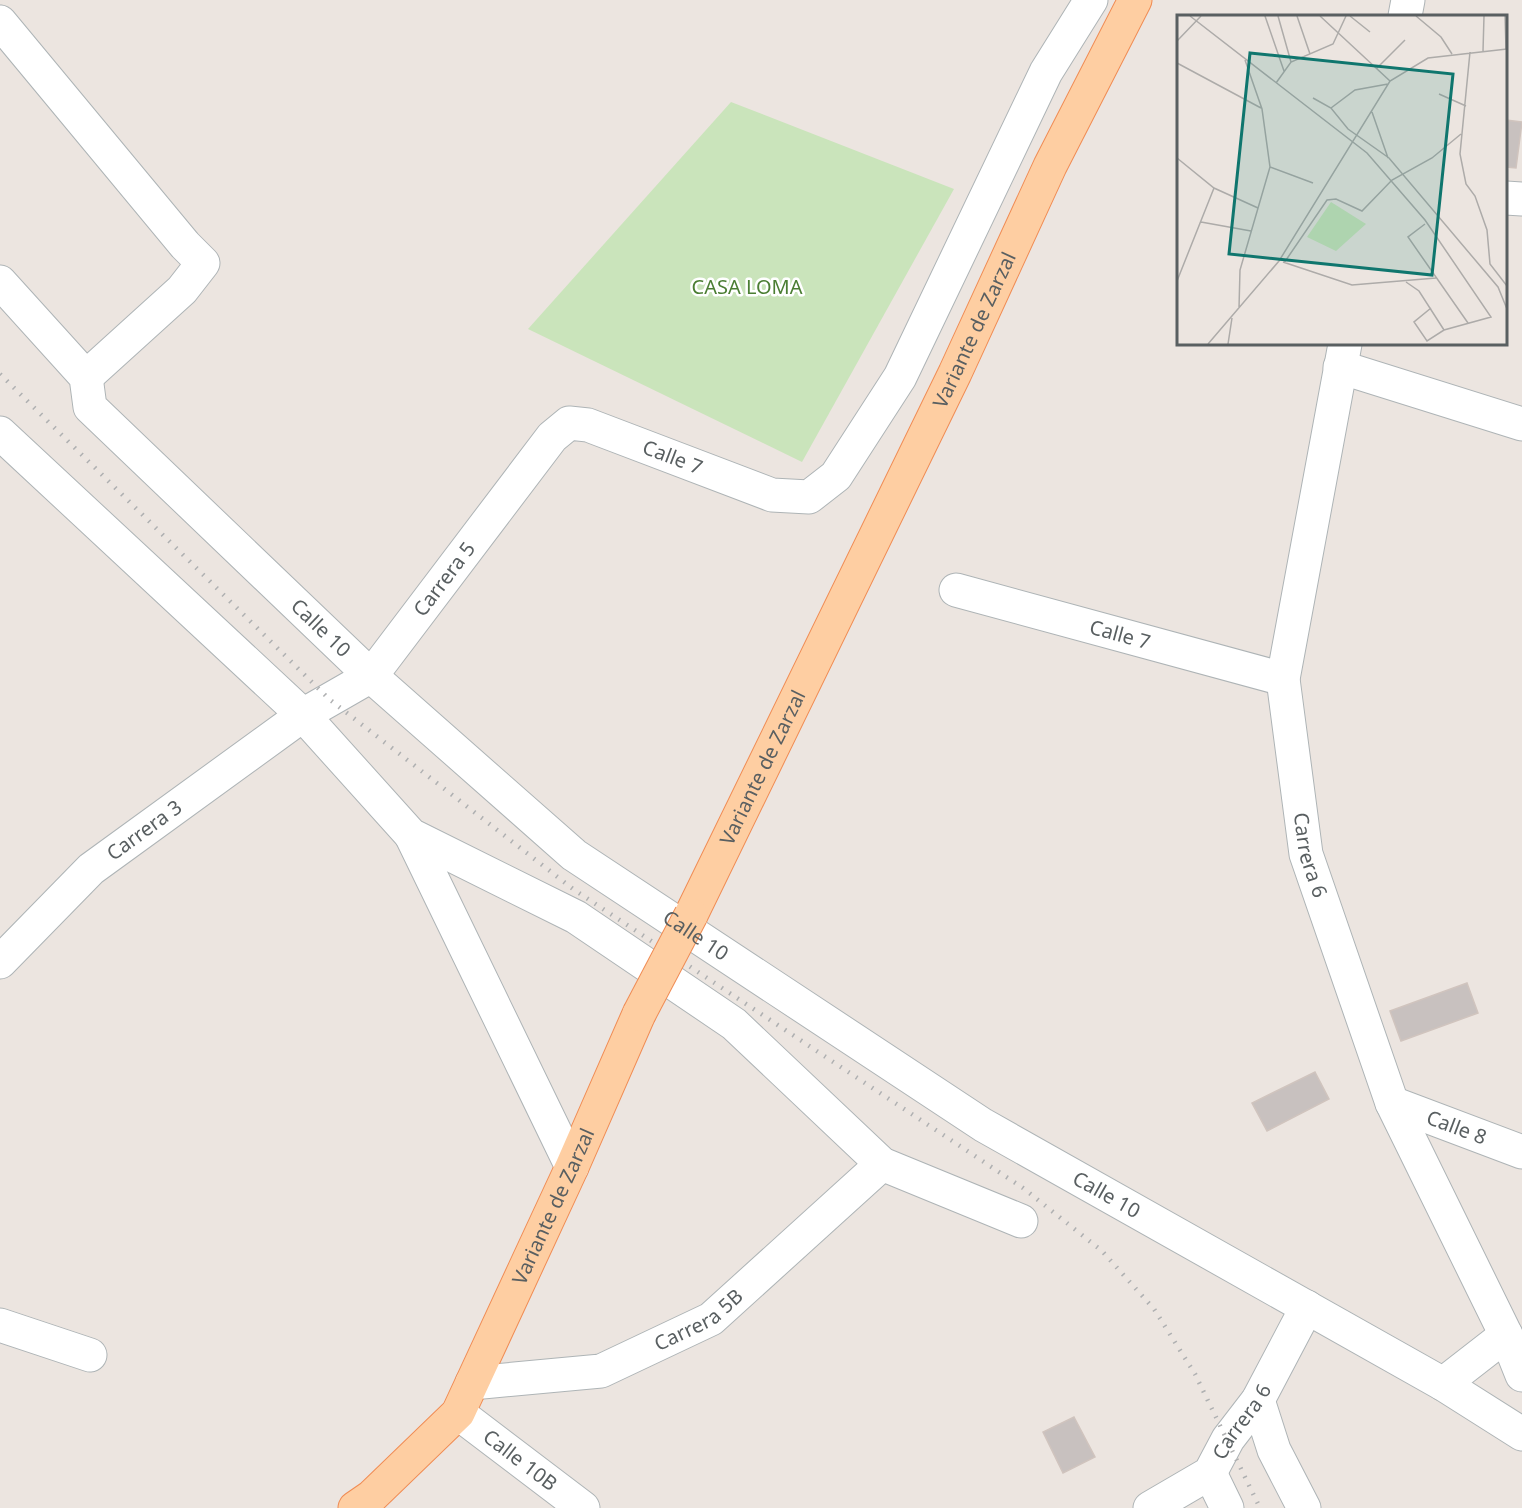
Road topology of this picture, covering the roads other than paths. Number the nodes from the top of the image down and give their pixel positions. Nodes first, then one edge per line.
1 (1091, 0) edge
2 (1135, 0) edge
3 (1408, 0) edge
4 (1406, 15) edge
5 (0, 22) edge
6 (1507, 198) edge
7 (1522, 199) edge
8 (0, 282) edge
9 (1343, 355) edge
10 (86, 377) junction
11 (569, 423) joint
12 (1522, 424) edge
13 (0, 433) edge
14 (956, 590) dead end
15 (371, 676) junction
16 (1283, 679) junction
17 (303, 715) junction
18 (411, 835) junction
19 (0, 962) edge
20 (1392, 1104) junction
21 (1522, 1152) edge
22 (882, 1164) junction
23 (572, 1167) junction
24 (1021, 1221) dead end
25 (1306, 1307) junction
26 (0, 1325) edge
27 (1506, 1335) junction
28 (90, 1355) dead end
29 (1522, 1376) edge
30 (472, 1383) junction
31 (1443, 1384) junction
32 (1258, 1400) junction
33 (458, 1413) junction
34 (1522, 1434) edge
35 (1210, 1473) junction
36 (569, 1503) edge
37 (355, 1508) edge
38 (1150, 1508) edge
39 (1227, 1508) edge
40 (1304, 1508) edge

1 - 11 street, Calle 7
2 - 23 main road, Variante de Zarzal, bridge
3 - 4 street
5 - 10 street
6 - 7 street
8 - 10 street
9 - 12 street
9 - 16 street, Carrera 6
10 - 15 street, Calle 10
11 - 15 street, Carrera 5
13 - 17 street
14 - 16 street, Calle 7
15 - 17 street, Carrera 5
15 - 25 street, Calle 10
16 - 20 street, Carrera 6
17 - 18 street
17 - 19 street, Carrera 3
18 - 22 street
18 - 23 street
20 - 21 street, Calle 8
20 - 27 street, Carrera 6
22 - 24 street
22 - 30 street, Carrera 5B
23 - 30 main road, Variante de Zarzal
25 - 31 street, Calle 10
25 - 32 street, Carrera 6
26 - 28 street
27 - 29 street, Carrera 6
27 - 31 street
30 - 33 main road, Variante de Zarzal
31 - 34 street, Calle 10
32 - 35 street, Carrera 6
32 - 40 street
33 - 36 street, Calle 10B
33 - 37 main road, Variante de Zarzal
35 - 38 street, Carrera 6
35 - 39 street

